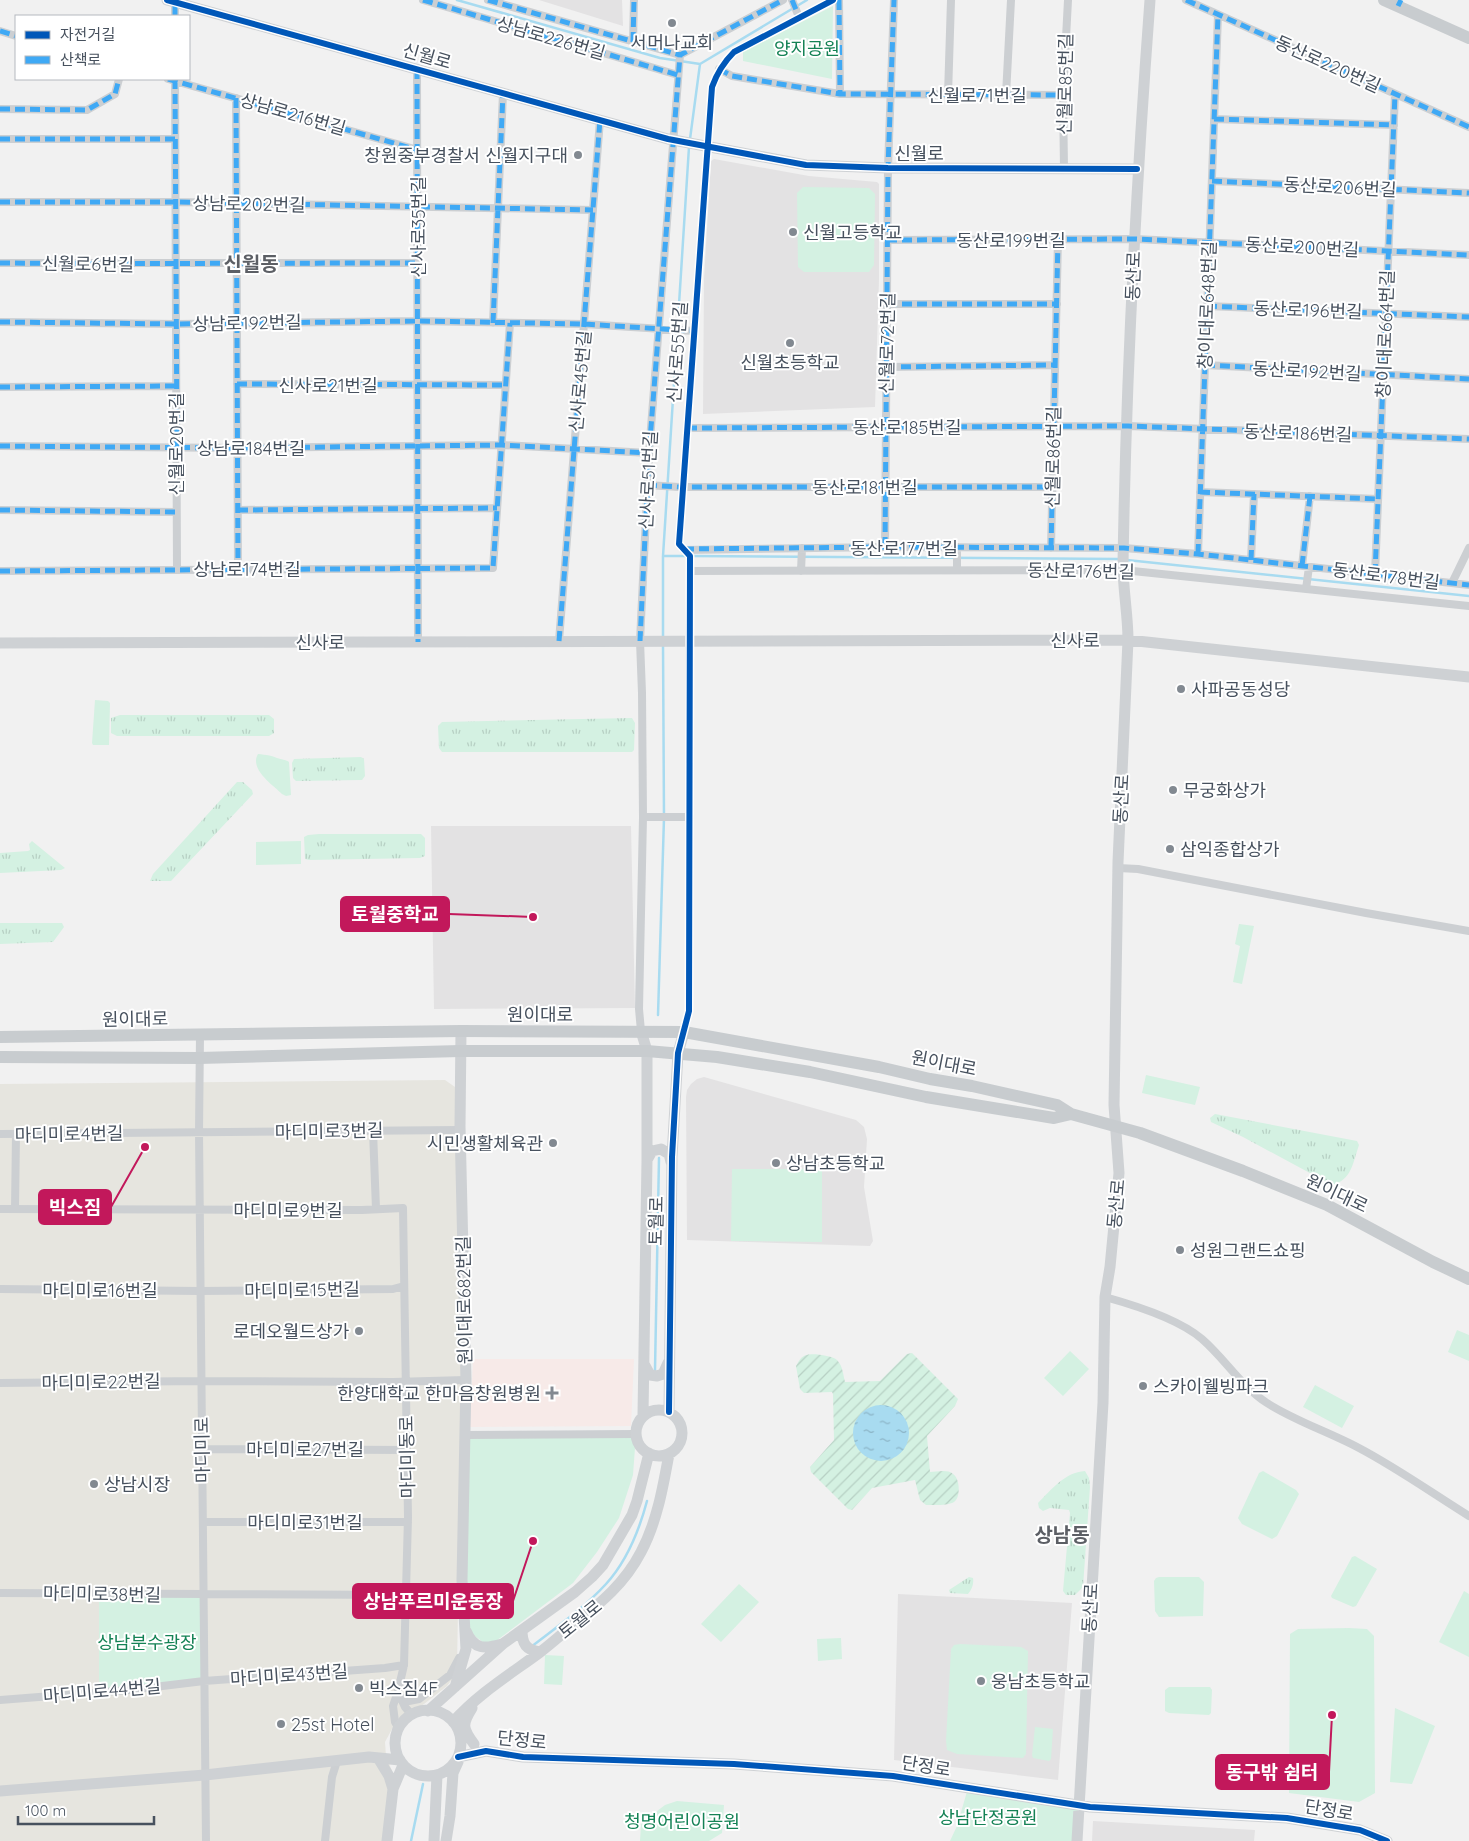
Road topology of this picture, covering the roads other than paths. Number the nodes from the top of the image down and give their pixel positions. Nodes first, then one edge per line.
1 (423, 0) edge
2 (488, 0) edge
3 (634, 0) edge
4 (783, 0) edge
5 (792, 0) edge
6 (833, 0) edge
7 (839, 0) edge
8 (894, 0) edge
9 (951, 0) edge
10 (1011, 0) edge
11 (1068, 0) edge
12 (1150, 0) edge
13 (1186, 0) edge
14 (1384, 0) edge
15 (171, 1) edge
16 (1399, 3) edge
17 (1218, 14) junction
18 (175, 15) edge
19 (799, 15) junction
20 (0, 32) edge
21 (15, 36) edge
22 (1469, 38) edge
23 (633, 42) junction
24 (680, 55) junction
25 (417, 69) junction
26 (719, 69) junction
27 (679, 71) junction
28 (119, 80) edge
29 (173, 80) edge
30 (176, 80) edge
31 (503, 93) junction
32 (840, 94) junction
33 (891, 94) junction
34 (948, 94) junction
35 (1395, 94) junction
36 (1006, 95) junction
37 (1063, 95) junction
38 (236, 98) junction
39 (0, 109) edge
40 (1214, 118) junction
41 (600, 120) junction
42 (1394, 125) junction
43 (1469, 127) edge
44 (175, 138) junction
45 (0, 139) edge
46 (676, 141) junction
47 (706, 146) junction
48 (418, 150) junction
49 (888, 168) junction
50 (1064, 169) junction
51 (1137, 170) junction
52 (1212, 181) junction
53 (1391, 189) junction
54 (1469, 193) edge
55 (0, 202) edge
56 (175, 202) junction
57 (236, 204) junction
58 (418, 207) junction
59 (499, 208) junction
60 (593, 210) junction
61 (1058, 239) junction
62 (1135, 239) junction
63 (888, 240) junction
64 (1209, 243) junction
65 (1388, 251) junction
66 (1469, 255) edge
67 (0, 263) edge
68 (237, 263) junction
69 (418, 263) junction
70 (176, 264) junction
71 (887, 304) junction
72 (1056, 304) junction
73 (1207, 306) junction
74 (1386, 313) junction
75 (1469, 317) edge
76 (0, 322) edge
77 (418, 322) junction
78 (237, 323) junction
79 (494, 323) junction
80 (510, 323) junction
81 (176, 324) junction
82 (584, 324) junction
83 (661, 329) junction
84 (692, 331) junction
85 (1055, 365) junction
86 (1205, 366) junction
87 (886, 367) junction
88 (1383, 374) junction
89 (1469, 379) edge
90 (237, 384) junction
91 (505, 384) junction
92 (419, 385) junction
93 (175, 386) junction
94 (0, 387) edge
95 (1128, 426) junction
96 (1054, 427) junction
97 (687, 428) junction
98 (886, 428) junction
99 (1202, 429) junction
100 (1381, 436) junction
101 (1469, 439) edge
102 (502, 445) junction
103 (0, 446) edge
104 (418, 446) junction
105 (177, 448) junction
106 (238, 448) junction
107 (574, 448) junction
108 (649, 453) junction
109 (650, 485) junction
110 (681, 487) junction
111 (885, 487) junction
112 (1052, 487) junction
113 (1200, 492) junction
114 (1254, 494) junction
115 (1310, 496) junction
116 (1378, 499) junction
117 (497, 508) junction
118 (418, 509) junction
119 (0, 510) edge
120 (238, 510) junction
121 (176, 512) junction
122 (885, 547) junction
123 (1050, 548) junction
124 (1469, 548) edge
125 (802, 550) junction
126 (957, 550) junction
127 (1124, 550) junction
128 (687, 553) junction
129 (1198, 554) junction
130 (1251, 560) junction
131 (1123, 568) junction
132 (1307, 568) junction
133 (418, 569) junction
134 (690, 569) junction
135 (801, 569) junction
136 (957, 569) junction
137 (0, 570) edge
138 (177, 570) junction
139 (238, 570) junction
140 (1375, 574) junction
141 (1452, 583) junction
142 (1469, 585) edge
143 (1306, 587) junction
144 (1469, 606) edge
145 (1128, 640) junction
146 (559, 641) junction
147 (640, 641) junction
148 (684, 641) junction
149 (418, 642) junction
150 (0, 643) edge
151 (1469, 677) edge
152 (690, 817) junction
153 (643, 818) junction
154 (1118, 868) junction
155 (1469, 931) edge
156 (461, 1031) junction
157 (641, 1031) junction
158 (684, 1032) junction
159 (200, 1035) junction
160 (0, 1037) edge
161 (460, 1051) junction
162 (646, 1051) junction
163 (678, 1053) junction
164 (0, 1057) edge
165 (199, 1058) junction
166 (1071, 1114) junction
167 (1115, 1125) junction
168 (460, 1130) junction
169 (373, 1131) junction
170 (199, 1132) junction
171 (0, 1134) edge
172 (16, 1134) junction
173 (647, 1160) junction
174 (671, 1163) junction
175 (0, 1209) edge
176 (15, 1209) junction
177 (376, 1209) junction
178 (199, 1210) junction
179 (1469, 1279) edge
180 (404, 1286) junction
181 (0, 1289) edge
182 (200, 1291) junction
183 (1105, 1297) junction
184 (669, 1361) junction
185 (644, 1364) junction
186 (466, 1380) junction
187 (201, 1382) junction
188 (404, 1382) junction
189 (0, 1383) edge
190 (669, 1412) junction
191 (643, 1415) junction
192 (636, 1434) junction
193 (465, 1435) junction
194 (202, 1449) junction
195 (407, 1450) junction
196 (649, 1453) junction
197 (669, 1454) junction
198 (638, 1497) junction
199 (659, 1503) junction
200 (1469, 1516) edge
201 (202, 1522) junction
202 (408, 1522) junction
203 (0, 1593) edge
204 (203, 1595) junction
205 (405, 1595) junction
206 (522, 1630) junction
207 (465, 1634) junction
208 (504, 1643) junction
209 (540, 1652) junction
210 (404, 1665) junction
211 (204, 1680) junction
212 (455, 1687) junction
213 (399, 1694) junction
214 (479, 1696) junction
215 (0, 1700) edge
216 (428, 1711) junction
217 (412, 1715) junction
218 (453, 1722) junction
219 (399, 1729) junction
220 (460, 1736) junction
221 (395, 1743) junction
222 (474, 1744) junction
223 (486, 1751) junction
224 (460, 1757) junction
225 (374, 1758) junction
226 (337, 1761) junction
227 (402, 1762) junction
228 (205, 1775) junction
229 (437, 1775) junction
230 (393, 1789) junction
231 (0, 1791) edge
232 (1078, 1805) junction
233 (206, 1841) edge
234 (325, 1841) edge
235 (387, 1841) edge
236 (434, 1841) edge
237 (446, 1841) edge
238 (1077, 1841) edge
239 (1387, 1841) edge

1 - 27 street, 상남로226번길
2 - 23 street
3 - 23 street
4 - 24 street
5 - 19 street
6 - 19 street
7 - 32 street
8 - 33 street
9 - 34 street
10 - 36 street
11 - 37 street, 신월로85번길
12 - 51 street, 동산로
13 - 17 street, 동산로220번길
14 - 16 main road
15 - 18 street
15 - 25 street, 신월로
16 - 22 main road
17 - 35 street, 동산로220번길
17 - 40 street, 창이대로648번길
19 - 26 street
20 - 21 street
23 - 24 street
24 - 27 street, 신사로51번길
25 - 31 street, 신월로
25 - 48 street, 신사로35번길
26 - 32 street, 신월로71번길
26 - 47 street, 신사로55번길
27 - 46 street, 신사로51번길
28 - 39 street
29 - 44 street, 신월로20번길
30 - 38 street, 상남로216번길
31 - 41 street, 신월로
31 - 59 street
32 - 33 street, 신월로71번길
33 - 34 street, 신월로71번길
33 - 49 street
34 - 36 street, 신월로71번길
35 - 42 street, 창이대로664번길
35 - 43 street, 동산로220번길
36 - 37 street, 신월로71번길
37 - 50 street, 신월로85번길
38 - 48 street, 상남로216번길
38 - 57 street
40 - 42 street
40 - 52 street, 창이대로648번길
41 - 46 street, 신월로
41 - 60 street, 신사로45번길
42 - 53 street, 창이대로664번길
44 - 45 street
44 - 56 street, 신월로20번길
46 - 47 street, 신월로
46 - 83 street, 신사로51번길
47 - 49 street, 신월로
47 - 84 street, 신사로55번길
48 - 58 street, 신사로35번길
49 - 50 street, 신월로
49 - 63 street, 신월로72번길
50 - 51 street, 신월로
51 - 62 street, 동산로
52 - 53 street, 동산로206번길
52 - 64 street, 창이대로648번길
53 - 54 street, 동산로206번길
53 - 65 street, 창이대로664번길
55 - 56 street, 상남로202번길
56 - 57 street, 상남로202번길
56 - 70 street, 신월로20번길
57 - 58 street, 상남로202번길
57 - 68 street
58 - 59 street, 상남로202번길
58 - 69 street, 신사로35번길
59 - 60 street, 상남로202번길
59 - 79 street
60 - 82 street, 신사로45번길
61 - 62 street, 동산로199번길
61 - 63 street, 동산로199번길
61 - 72 street, 신월로86번길
62 - 64 street, 동산로200번길
62 - 95 street, 동산로
63 - 71 street, 신월로72번길
64 - 65 street, 동산로200번길
64 - 73 street, 창이대로648번길
65 - 66 street, 동산로200번길
65 - 74 street, 창이대로664번길
67 - 70 street, 신월로6번길
68 - 69 street
68 - 70 street, 신월로6번길
68 - 78 street
69 - 77 street, 신사로35번길
70 - 81 street, 신월로20번길
71 - 72 street
71 - 87 street, 신월로72번길
72 - 85 street, 신월로86번길
73 - 74 street, 동산로196번길
73 - 86 street, 창이대로648번길
74 - 75 street, 동산로196번길
74 - 88 street, 창이대로664번길
76 - 81 street, 상남로192번길
77 - 78 street, 상남로192번길
77 - 79 street, 상남로192번길
77 - 92 street, 신사로35번길
78 - 81 street, 상남로192번길
78 - 90 street
79 - 80 street, 상남로192번길
80 - 82 street, 상남로192번길
80 - 91 street
81 - 93 street, 신월로20번길
82 - 83 street, 상남로192번길
82 - 107 street, 신사로45번길
83 - 84 street, 상남로192번길
83 - 108 street, 신사로51번길
84 - 97 street, 신사로55번길
85 - 87 street
85 - 96 street, 신월로86번길
86 - 88 street, 동산로192번길
86 - 99 street, 창이대로648번길
87 - 98 street, 신월로72번길
88 - 89 street, 동산로192번길
88 - 100 street, 창이대로664번길
90 - 92 street, 신사로21번길
90 - 106 street
91 - 92 street
91 - 102 street
92 - 104 street, 신사로35번길
93 - 94 street
93 - 105 street, 신월로20번길
95 - 96 street, 동산로185번길
95 - 99 street, 동산로186번길
95 - 127 street, 동산로
96 - 98 street, 동산로185번길
96 - 112 street, 신월로86번길
97 - 98 street, 동산로185번길
97 - 110 street, 신사로55번길
98 - 111 street, 신월로72번길
99 - 100 street, 동산로186번길
99 - 113 street, 창이대로648번길
100 - 101 street, 동산로186번길
100 - 116 street, 창이대로664번길
102 - 104 street, 상남로184번길
102 - 107 street, 상남로184번길
102 - 117 street
103 - 105 street, 상남로184번길
104 - 106 street, 상남로184번길
104 - 118 street, 신사로35번길
105 - 106 street, 상남로184번길
105 - 121 street, 신월로20번길
106 - 120 street
107 - 108 street, 상남로184번길
107 - 146 street, 신사로45번길
108 - 109 street, 신사로51번길
109 - 110 street, 동산로181번길
109 - 147 street, 신사로51번길
110 - 111 street, 동산로181번길
110 - 128 street, 신사로55번길
111 - 112 street, 동산로181번길
111 - 122 street, 신월로72번길
112 - 123 street, 신월로86번길
113 - 114 street
113 - 129 street, 창이대로648번길
114 - 115 street
114 - 130 street
115 - 116 street
115 - 132 street
116 - 140 street, 창이대로664번길
117 - 118 street
117 - 133 street, 상남로174번길
118 - 120 street
118 - 133 street, 신사로35번길
119 - 121 street
120 - 139 street
121 - 138 street, 신월로20번길
122 - 125 street, 동산로177번길
122 - 126 street, 동산로177번길
123 - 126 street, 동산로177번길
123 - 127 street, 동산로177번길
124 - 141 street
125 - 128 street, 동산로177번길
125 - 135 street
126 - 136 street
127 - 129 street, 동산로178번길
127 - 131 street, 동산로
128 - 134 street, 신사로55번길
129 - 130 street, 동산로178번길
130 - 132 street, 동산로178번길
131 - 136 street, 동산로176번길
131 - 143 street, 동산로176번길
131 - 145 street, 동산로
132 - 140 street, 동산로178번길
132 - 143 street
133 - 139 street, 상남로174번길
133 - 149 street, 신사로35번길
134 - 135 street, 동산로176번길
134 - 148 street
135 - 136 street, 동산로176번길
137 - 138 street, 상남로174번길
138 - 139 street, 상남로174번길
140 - 141 street, 동산로178번길
141 - 142 street, 동산로178번길
143 - 144 street, 동산로176번길
145 - 148 street, 신사로
145 - 151 street, 신사로
145 - 154 street, 동산로
146 - 147 street, 신사로
146 - 149 street, 신사로
147 - 148 street, 신사로
147 - 153 street, 신사로51번길
148 - 152 street
149 - 150 street, 신사로
152 - 153 street
152 - 158 street
153 - 157 street, 신사로51번길
154 - 155 street
154 - 167 street, 동산로
156 - 157 main road, 원이대로
156 - 159 main road, 원이대로
156 - 161 street, 원이대로682번길
157 - 158 main road, 원이대로
157 - 162 street, 토월로
158 - 163 street, 토월로
158 - 166 main road, 원이대로
159 - 160 main road, 원이대로
159 - 165 street, 마디미로
161 - 162 main road, 원이대로
161 - 165 main road, 원이대로
161 - 168 street, 원이대로682번길
162 - 163 main road, 원이대로
162 - 173 street, 토월로
163 - 166 main road, 원이대로
163 - 174 street, 토월로
164 - 165 main road, 원이대로
165 - 170 street, 마디미로
166 - 167 main road, 원이대로
167 - 179 main road, 원이대로
167 - 183 street, 동산로
168 - 169 street, 마디미로3번길
168 - 186 street, 원이대로682번길
169 - 170 street, 마디미로3번길
169 - 177 street
170 - 172 street, 마디미로4번길
170 - 178 street, 마디미로
171 - 172 street, 마디미로4번길
172 - 176 street
173 - 174 street
173 - 185 street, 토월로
174 - 184 street, 토월로
175 - 176 street, 마디미로9번길
176 - 178 street, 마디미로9번길
177 - 178 street, 마디미로9번길
177 - 180 street, 마디미동로
178 - 182 street, 마디미로
180 - 182 street, 마디미로15번길
180 - 188 street, 마디미동로
181 - 182 street, 마디미로16번길
182 - 187 street, 마디미로
183 - 200 street
183 - 232 street, 동산로
184 - 185 street
184 - 190 street, 토월로
185 - 191 street, 토월로
186 - 188 street, 마디미로22번길
186 - 193 street, 원이대로682번길
187 - 188 street, 마디미로22번길
187 - 189 street, 마디미로22번길
187 - 194 street, 마디미로
188 - 195 street, 마디미동로
190 - 191 street
190 - 197 street
191 - 192 street
192 - 193 street
192 - 196 street
193 - 207 street, 원이대로682번길
194 - 195 street, 마디미로27번길
194 - 201 street, 마디미로
195 - 202 street, 마디미동로
196 - 197 street
196 - 198 street, 토월로
197 - 199 street, 토월로
198 - 199 street
198 - 206 street, 토월로
199 - 209 street, 토월로
201 - 202 street, 마디미로31번길
201 - 204 street, 마디미로
202 - 205 street, 마디미동로
203 - 204 street, 마디미로38번길
204 - 205 street
204 - 211 street, 마디미로
205 - 210 street, 마디미동로
206 - 208 street, 토월로
206 - 209 street
207 - 208 street
207 - 212 street, 원이대로682번길
207 - 213 street
208 - 212 street, 토월로
209 - 214 street, 토월로
210 - 211 street, 마디미로43번길
210 - 213 street, 마디미동로
211 - 215 street, 마디미로44번길
211 - 228 street, 마디미로
212 - 216 street, 토월로
213 - 217 street
213 - 219 street, 마디미동로
214 - 218 street, 토월로
214 - 222 street
216 - 217 street
216 - 218 street
217 - 219 street
218 - 220 street
219 - 221 street
220 - 222 street, 단정로
220 - 224 street
221 - 225 street
221 - 227 street
222 - 223 street, 단정로
223 - 224 street, 단정로
223 - 232 street, 단정로
224 - 229 street
224 - 237 street
225 - 226 street
225 - 227 street
225 - 230 street
226 - 228 street
226 - 234 street
227 - 229 street
227 - 230 street
228 - 231 street
228 - 233 street, 마디미로
229 - 236 street
230 - 235 street
232 - 238 street, 동산로
232 - 239 street, 단정로

